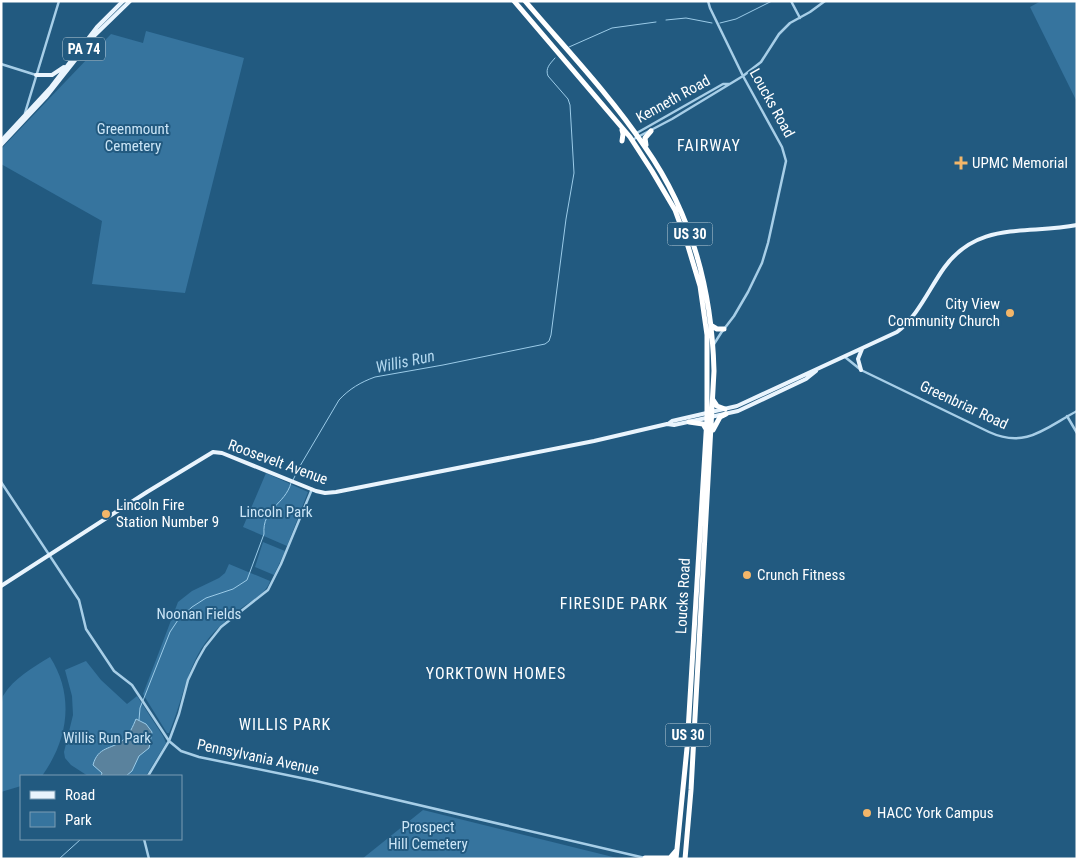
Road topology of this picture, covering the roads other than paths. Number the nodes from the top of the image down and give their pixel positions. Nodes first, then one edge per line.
1 (59, 1) edge
2 (123, 1) edge
3 (130, 1) edge
4 (514, 1) edge
5 (524, 1) edge
6 (708, 1) edge
7 (791, 1) edge
8 (825, 1) edge
9 (800, 18) junction
10 (70, 63) junction
11 (1, 64) edge
12 (36, 76) junction
13 (743, 76) junction
14 (729, 84) junction
15 (708, 93) junction
16 (703, 100) junction
17 (24, 117) junction
18 (621, 127) junction
19 (651, 130) junction
20 (12, 134) junction
21 (637, 135) junction
22 (630, 138) junction
23 (1, 141) edge
24 (622, 141) dead end
25 (1, 145) edge
26 (646, 148) junction
27 (1077, 225) edge
28 (712, 326) junction
29 (724, 329) junction
30 (707, 335) joint
31 (713, 346) junction
32 (862, 349) junction
33 (845, 357) junction
34 (861, 370) junction
35 (816, 371) junction
36 (799, 376) junction
37 (774, 394) junction
38 (713, 400) junction
39 (725, 411) junction
40 (1077, 411) edge
41 (709, 415) junction
42 (1067, 416) junction
43 (689, 422) junction
44 (668, 424) junction
45 (709, 431) junction
46 (1077, 433) edge
47 (1, 482) edge
48 (312, 489) junction
49 (50, 555) junction
50 (1, 586) edge
51 (169, 741) junction
52 (149, 775) edge
53 (679, 838) junction
54 (144, 840) edge
55 (686, 850) junction
56 (148, 859) edge
57 (647, 859) edge
58 (676, 859) edge
59 (685, 859) edge
60 (689, 859) edge

1 - 12 street
2 - 10 main road, PA 74
3 - 20 main road, PA 74
4 - 18 highway, US 30 / US 30
5 - 21 highway, US 30 / US 30
6 - 13 street, Loucks Road
7 - 9 street
8 - 9 street, Kenneth Road
9 - 13 street, Kenneth Road
10 - 12 main road
10 - 17 main road, PA 74
11 - 12 street
12 - 17 street
13 - 14 street, Kenneth Road
13 - 29 street, Loucks Road
14 - 15 street, Kenneth Road
14 - 16 street, Kenneth Road
15 - 16 street
15 - 21 street, Kenneth Road
16 - 19 street, Kenneth Road
17 - 20 main road
17 - 23 main road, PA 74
18 - 22 highway, US 30 / US 30
18 - 24 highway
19 - 21 street, Kenneth Road
19 - 26 highway
20 - 25 main road, PA 74
21 - 22 street, Kenneth Road
21 - 26 highway, US 30 / US 30
22 - 30 highway, US 30 / US 30
26 - 28 highway, US 30 / US 30
27 - 32 main road, Roosevelt Avenue
28 - 29 highway
28 - 31 highway, US 30 / US 30
29 - 31 street, Loucks Road
30 - 41 highway, Loucks Road / US 30
31 - 38 highway, Loucks Road / US 30
32 - 33 main road, Roosevelt Avenue
32 - 34 main road
33 - 34 street, Greenbriar Road
33 - 35 main road, Roosevelt Avenue
34 - 42 street, Greenbriar Road
35 - 36 main road, Roosevelt Avenue
35 - 37 main road, Roosevelt Avenue
36 - 37 main road
36 - 39 main road, Roosevelt Avenue
37 - 39 main road, Roosevelt Avenue
38 - 39 highway
38 - 41 highway, Loucks Road / US 30
39 - 41 main road, Roosevelt Avenue
39 - 45 highway
40 - 42 street, Greenbriar Road
41 - 43 main road, Roosevelt Avenue
41 - 44 main road, Roosevelt Avenue
41 - 45 highway, Loucks Road / US 30
42 - 46 street
43 - 44 main road, Roosevelt Avenue
43 - 45 highway
44 - 48 main road, Roosevelt Avenue
45 - 53 highway, Loucks Road / US 30
45 - 55 highway, Loucks Road / US 30
47 - 49 street, Pennsylvania Avenue
48 - 49 main road, Roosevelt Avenue
48 - 51 street
49 - 50 main road, Roosevelt Avenue
49 - 51 street, Pennsylvania Avenue
51 - 52 street
51 - 57 street, Pennsylvania Avenue
53 - 57 highway
53 - 58 highway, Loucks Road / US 30
54 - 56 street
55 - 59 highway, Loucks Road / US 30
55 - 60 highway

